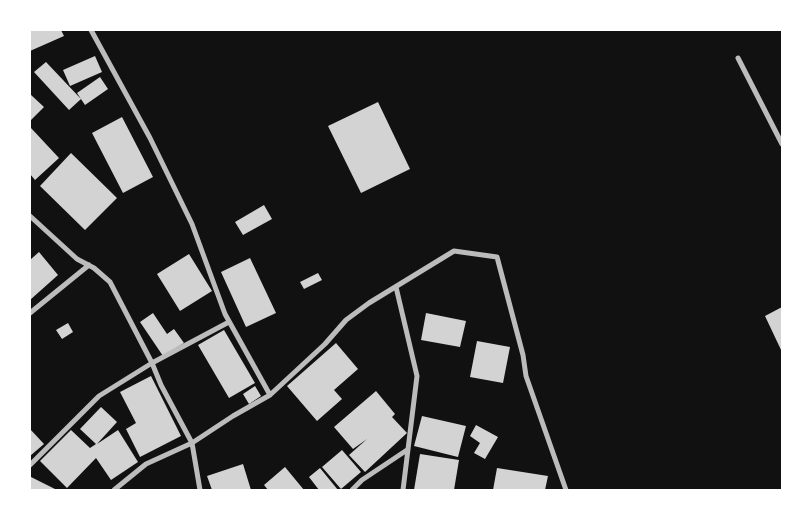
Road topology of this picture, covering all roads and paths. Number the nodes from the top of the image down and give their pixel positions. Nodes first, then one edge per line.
1 (91, 30) edge
2 (738, 58) dead end
3 (782, 144) edge
4 (30, 216) edge
5 (89, 265) junction
6 (396, 287) junction
7 (30, 313) edge
8 (229, 322) junction
9 (152, 363) junction
10 (270, 395) junction
11 (192, 443) junction
12 (407, 450) junction
13 (30, 465) edge
14 (114, 490) edge
15 (200, 490) edge
16 (352, 490) edge
17 (403, 490) edge
18 (566, 490) edge

1 - 8 street
2 - 3 street
4 - 5 street
5 - 7 street
5 - 9 street
6 - 10 street
6 - 12 street
6 - 18 street
8 - 9 street
8 - 10 street
9 - 11 street
9 - 13 street
10 - 11 street
11 - 14 street
11 - 15 street
12 - 16 street
12 - 17 street

